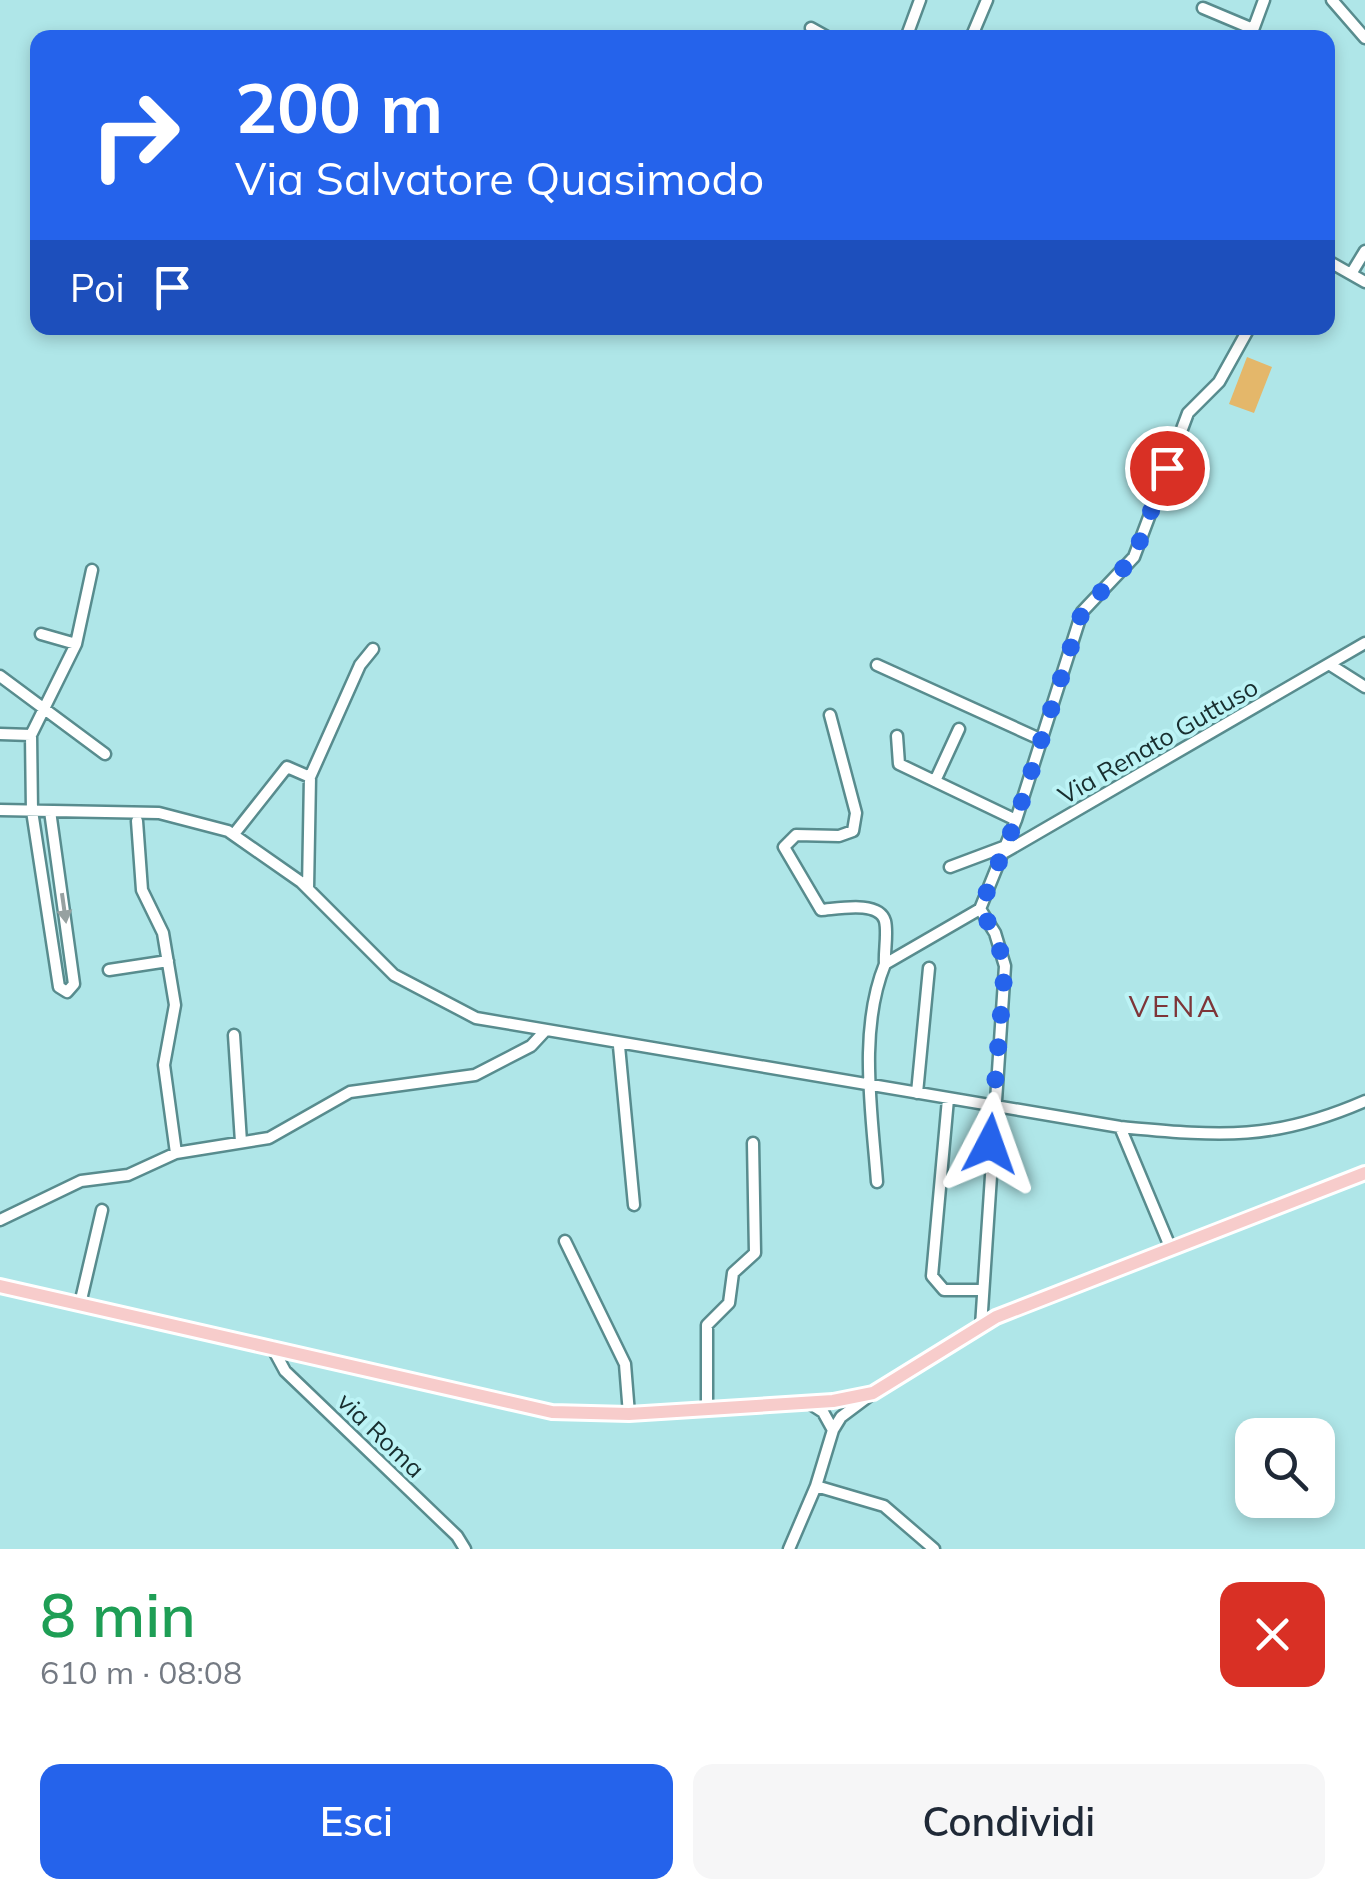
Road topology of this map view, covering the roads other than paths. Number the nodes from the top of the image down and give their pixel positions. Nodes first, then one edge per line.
1 (920, 0) edge
2 (987, 0) edge
3 (1264, 0) edge
4 (1332, 0) edge
5 (1203, 8) dead end
6 (811, 28) dead end
7 (815, 30) edge
8 (909, 30) edge
9 (974, 30) edge
10 (1246, 30) edge
11 (1253, 30) edge
12 (1363, 32) edge
13 (1365, 250) edge
14 (1335, 265) edge
15 (1351, 274) junction
16 (1365, 282) edge
17 (1245, 335) edge
18 (92, 570) dead end
19 (41, 634) dead end
20 (1365, 643) edge
21 (76, 644) junction
22 (374, 649) dead end
23 (878, 665) dead end
24 (1332, 666) junction
25 (0, 676) edge
26 (1365, 687) edge
27 (42, 705) junction
28 (830, 715) dead end
29 (959, 728) dead end
30 (0, 734) edge
31 (31, 735) junction
32 (898, 736) dead end
33 (1042, 740) junction
34 (105, 754) dead end
35 (310, 777) junction
36 (935, 782) junction
37 (0, 810) edge
38 (32, 811) junction
39 (50, 811) junction
40 (1016, 820) junction
41 (137, 821) dead end
42 (234, 834) junction
43 (1005, 849) junction
44 (950, 867) dead end
45 (308, 890) junction
46 (980, 909) junction
47 (168, 962) junction
48 (885, 964) junction
49 (929, 968) dead end
50 (109, 970) dead end
51 (544, 1032) junction
52 (234, 1035) dead end
53 (619, 1046) junction
54 (870, 1084) junction
55 (917, 1093) junction
56 (948, 1099) junction
57 (1365, 1102) edge
58 (993, 1108) junction
59 (1120, 1127) junction
60 (241, 1142) junction
61 (752, 1143) dead end
62 (176, 1153) junction
63 (1365, 1172) edge
64 (877, 1182) dead end
65 (634, 1204) dead end
66 (102, 1210) dead end
67 (0, 1220) edge
68 (565, 1240) dead end
69 (1171, 1248) junction
70 (0, 1286) edge
71 (980, 1290) junction
72 (80, 1304) junction
73 (981, 1326) junction
74 (272, 1348) junction
75 (873, 1394) junction
76 (833, 1401) junction
77 (808, 1403) junction
78 (707, 1409) junction
79 (629, 1414) junction
80 (833, 1426) junction
81 (816, 1486) junction
82 (465, 1549) edge
83 (789, 1549) edge
84 (934, 1549) edge

1 - 8 street
2 - 9 street
3 - 11 street
4 - 12 street
5 - 10 street
6 - 7 street
13 - 15 street
14 - 15 street
15 - 16 street
17 - 33 street
18 - 21 street
19 - 21 street
20 - 24 street, Via Renato Guttuso
21 - 27 street
22 - 35 street
23 - 33 street
24 - 26 street
24 - 43 street, Via Renato Guttuso
25 - 27 street
27 - 31 street
27 - 34 street
28 - 48 street
29 - 36 street
30 - 31 street
31 - 38 street
32 - 36 street
33 - 40 street
35 - 42 street
35 - 45 street
36 - 40 street
37 - 38 street
38 - 39 street
39 -> 38 street
39 - 42 street
40 - 43 street
41 - 47 street
42 - 45 street
43 - 44 street, Via Renato Guttuso
43 - 46 street
45 - 51 street
46 - 48 street
46 - 58 street
47 - 50 street
47 - 62 street
48 - 54 street
49 - 55 street
51 - 53 street
51 - 60 street
52 - 60 street
53 - 54 street
53 - 65 street
54 - 55 street
54 - 64 street
55 - 56 street
56 - 58 street
56 - 71 street
57 - 59 street
58 - 59 street
58 - 71 street
59 - 69 street
60 - 62 street
61 - 78 street
62 - 67 street
63 - 69 main road
66 - 72 street
68 - 79 street
69 - 73 main road
70 - 72 main road
71 - 73 street
72 - 74 main road
73 - 75 main road
74 - 79 main road
74 - 82 street, via Roma
75 - 76 main road
75 - 80 street
76 - 77 main road
76 - 80 street
77 - 78 main road
77 - 80 street
78 - 79 main road
80 - 81 street
81 - 83 street
81 - 84 street

